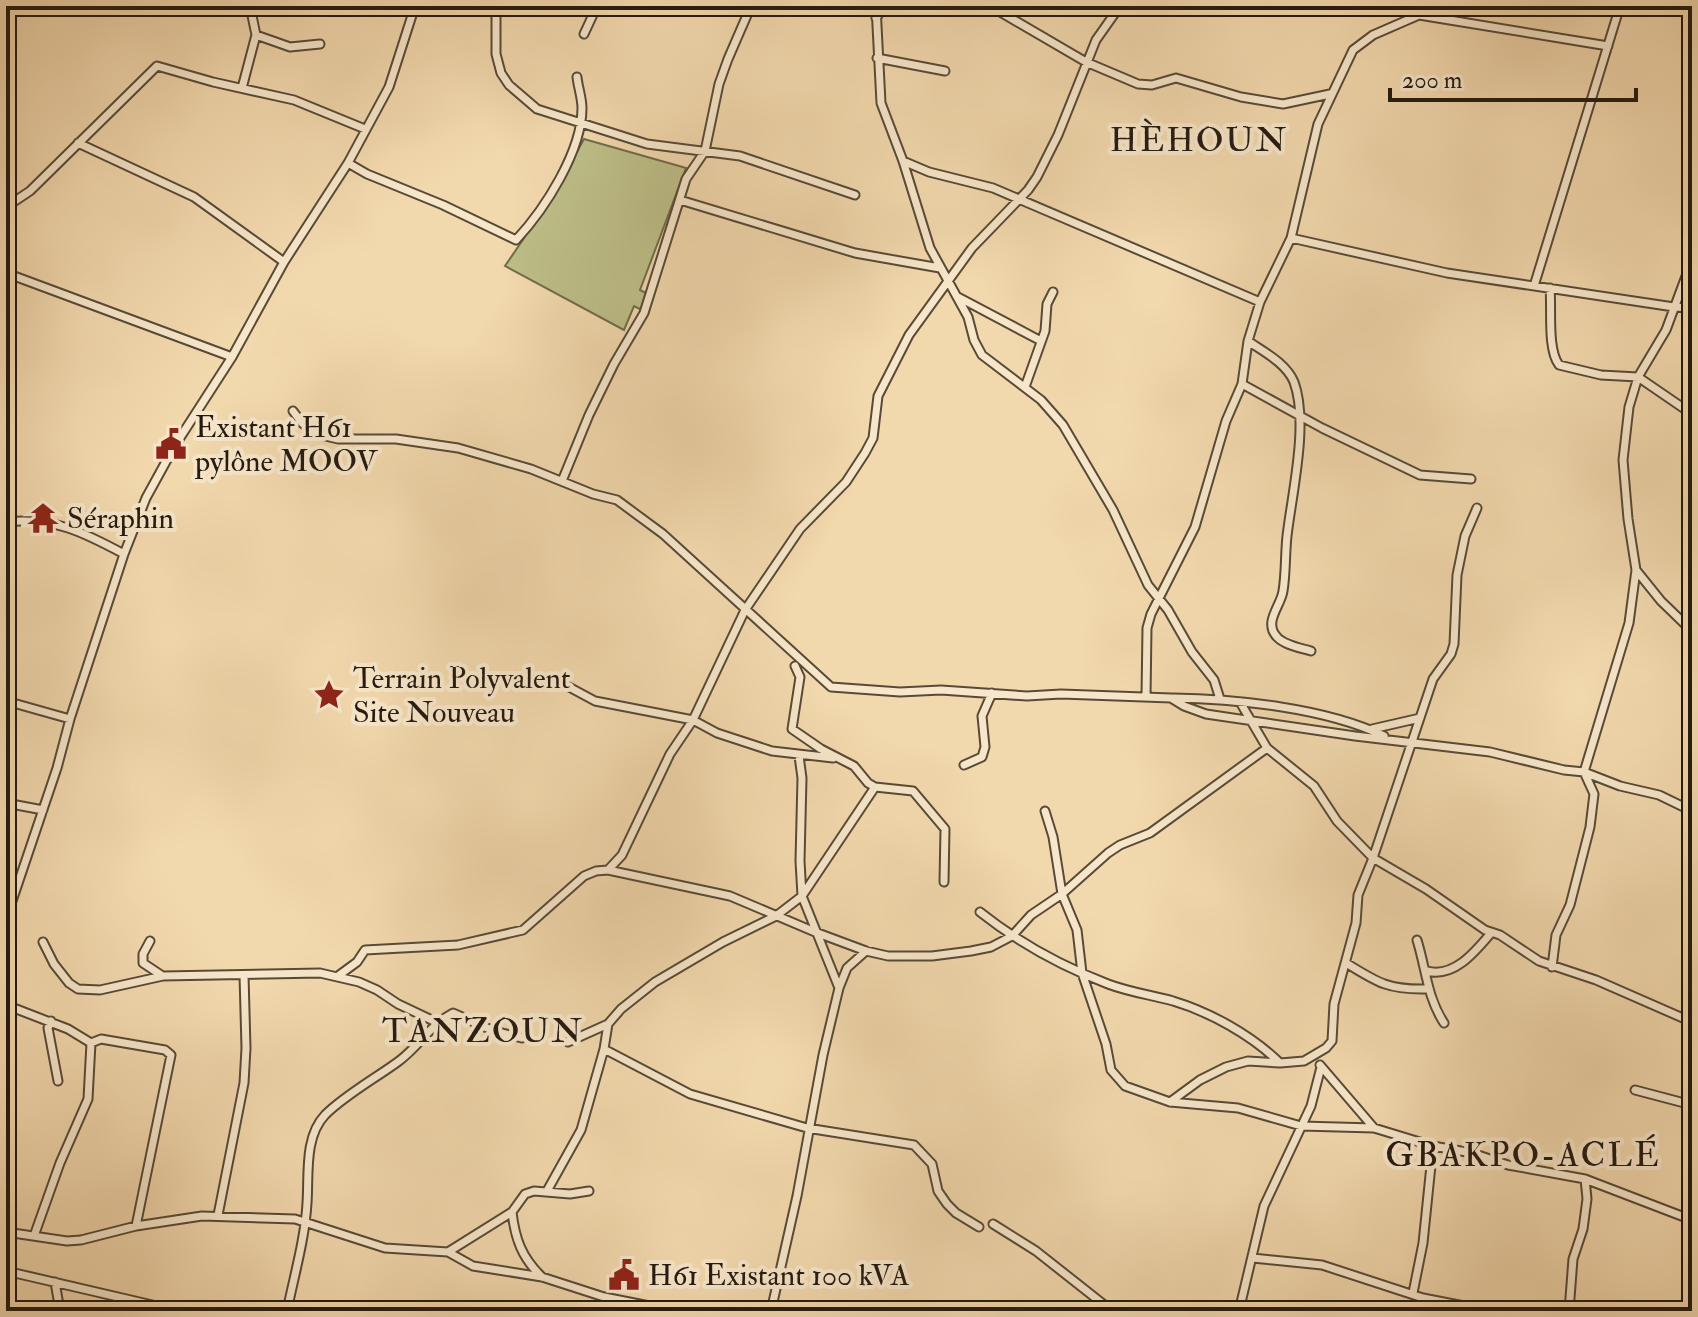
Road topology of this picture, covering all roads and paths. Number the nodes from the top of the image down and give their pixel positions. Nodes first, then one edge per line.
1 (250, 6) edge
2 (415, 6) edge
3 (496, 6) edge
4 (597, 6) edge
5 (751, 6) edge
6 (876, 6) edge
7 (885, 6) edge
8 (990, 6) edge
9 (1120, 6) edge
10 (1620, 6) edge
11 (876, 18) junction
12 (584, 34) dead end
13 (256, 35) junction
14 (320, 44) dead end
15 (1608, 46) junction
16 (877, 58) junction
17 (1086, 62) junction
18 (945, 71) dead end
19 (577, 77) dead end
20 (242, 88) junction
21 (1330, 94) junction
22 (581, 124) junction
23 (365, 129) junction
24 (78, 143) junction
25 (705, 151) junction
26 (903, 161) junction
27 (348, 163) junction
28 (855, 195) dead end
29 (1019, 199) junction
30 (680, 200) junction
31 (6, 207) edge
32 (1291, 238) junction
33 (1692, 260) edge
34 (284, 262) junction
35 (940, 268) junction
36 (6, 273) edge
37 (947, 282) junction
38 (1534, 286) junction
39 (1550, 288) junction
40 (1053, 292) dead end
41 (957, 297) junction
42 (1260, 302) junction
43 (1674, 307) junction
44 (1692, 308) edge
45 (1041, 341) junction
46 (1248, 341) junction
47 (232, 357) junction
48 (1638, 377) junction
49 (1242, 384) junction
50 (1025, 387) junction
51 (293, 411) dead end
52 (1692, 414) edge
53 (1299, 415) junction
54 (1471, 479) dead end
55 (562, 481) junction
56 (1477, 508) dead end
57 (6, 522) edge
58 (124, 554) junction
59 (1636, 570) junction
60 (1158, 597) junction
61 (745, 610) junction
62 (1692, 631) edge
63 (1311, 651) dead end
64 (795, 666) dead end
65 (569, 687) dead end
66 (992, 693) junction
67 (1146, 697) junction
68 (1171, 698) junction
69 (1220, 699) junction
70 (6, 701) edge
71 (1240, 702) junction
72 (1420, 718) junction
73 (70, 719) junction
74 (693, 720) junction
75 (1252, 720) junction
76 (1370, 729) junction
77 (1390, 739) junction
78 (1411, 741) junction
79 (1267, 748) junction
80 (799, 756) junction
81 (839, 758) junction
82 (964, 765) dead end
83 (1584, 772) junction
84 (875, 787) junction
85 (6, 803) edge
86 (43, 810) junction
87 (1045, 811) dead end
88 (1692, 811) edge
89 (1373, 858) junction
90 (608, 870) junction
91 (944, 882) dead end
92 (1062, 894) junction
93 (802, 896) junction
94 (980, 912) dead end
95 (776, 916) junction
96 (6, 919) edge
97 (815, 932) junction
98 (1491, 933) junction
99 (1012, 936) junction
100 (1417, 940) dead end
101 (150, 941) dead end
102 (43, 942) dead end
103 (866, 951) junction
104 (1346, 963) junction
105 (1552, 967) junction
106 (1427, 971) junction
107 (1082, 973) junction
108 (244, 975) junction
109 (163, 976) junction
110 (338, 976) junction
111 (839, 988) junction
112 (1427, 989) junction
113 (6, 1005) edge
114 (51, 1021) junction
115 (436, 1022) junction
116 (1692, 1022) edge
117 (1444, 1023) dead end
118 (608, 1024) junction
119 (522, 1038) dead end
120 (568, 1042) dead end
121 (91, 1043) junction
122 (604, 1049) junction
123 (1315, 1056) junction
124 (1280, 1063) junction
125 (1321, 1067) junction
126 (58, 1081) dead end
127 (1635, 1090) dead end
128 (1170, 1102) junction
129 (1692, 1105) edge
130 (1301, 1126) junction
131 (807, 1128) junction
132 (1374, 1128) junction
133 (1433, 1146) junction
134 (1585, 1179) junction
135 (547, 1191) junction
136 (589, 1191) dead end
137 (512, 1212) junction
138 (218, 1215) junction
139 (1692, 1220) edge
140 (304, 1222) junction
141 (993, 1224) dead end
142 (136, 1226) junction
143 (979, 1227) dead end
144 (6, 1232) edge
145 (34, 1236) junction
146 (448, 1252) junction
147 (1253, 1258) junction
148 (6, 1271) edge
149 (542, 1277) junction
150 (55, 1282) junction
151 (1413, 1293) junction
152 (604, 1297) junction
153 (160, 1309) edge
154 (60, 1311) edge
155 (195, 1311) edge
156 (287, 1311) edge
157 (602, 1311) edge
158 (675, 1311) edge
159 (771, 1311) edge
160 (1112, 1311) edge
161 (1239, 1311) edge
162 (1490, 1311) edge
163 (1569, 1311) edge

1 - 13 street
2 - 23 street
3 - 22 street
4 - 12 street
5 - 25 street
6 - 11 street
7 - 11 street
8 - 17 street
9 - 17 street
10 - 15 street
11 - 16 street
13 - 14 street
13 - 20 street
15 - 21 street
15 - 38 street
16 - 18 street
16 - 26 street
17 - 21 street
17 - 29 street
19 - 22 street
20 - 23 street
20 - 24 street
21 - 32 street
22 - 25 street
22 - 27 street
23 - 27 street
24 - 31 street
24 - 34 street
25 - 28 street
25 - 30 street
26 - 29 street
26 - 35 street
27 - 34 street
29 - 37 street
29 - 42 street
30 - 35 street
30 - 55 street
32 - 38 street
32 - 42 street
33 - 43 street
34 - 47 street
35 - 37 street
36 - 47 street
37 - 41 street
37 - 61 street
38 - 39 street
39 - 43 street
39 - 48 street
40 - 45 street
41 - 45 street
41 - 50 street
42 - 46 street
43 - 44 street
43 - 48 street
45 - 50 street
46 - 49 street
46 - 53 street
47 - 58 street
48 - 52 street
48 - 59 street
49 - 53 street
49 - 60 street
50 - 60 street
51 - 55 street
53 - 54 street
53 - 63 street
55 - 61 street
56 - 72 street
57 - 58 street
58 - 73 street
59 - 62 street
59 - 83 street
60 - 67 street
60 - 69 street
61 - 66 street
61 - 74 street
64 - 81 street
65 - 74 street
66 - 67 street
66 - 82 street
67 - 68 street
68 - 69 street
68 - 75 street
69 - 71 street
70 - 73 street
71 - 75 street
71 - 76 street
72 - 76 street
72 - 78 street
73 - 86 street
74 - 80 street
74 - 90 street
75 - 77 street
75 - 79 street
76 - 77 street
77 - 78 street
78 - 83 street
78 - 89 street
79 - 89 street
79 - 92 street
80 - 81 street
80 - 93 street
81 - 84 street
83 - 88 street
83 - 105 street
84 - 91 street
84 - 93 street
85 - 86 street
86 - 96 street
87 - 92 street
89 - 98 street
89 - 104 street
90 - 95 street
90 - 110 street
92 - 99 street
92 - 107 street
93 - 95 street
93 - 97 street
94 - 99 street
95 - 97 street
95 - 118 street
97 - 103 street
97 - 111 street
98 - 105 street
98 - 106 street
99 - 103 street
99 - 107 street
100 - 106 street
101 - 109 street
102 - 109 street
103 - 111 street
104 - 112 street
104 - 123 street
105 - 116 street
106 - 112 street
107 - 124 street
107 - 128 street
108 - 109 street
108 - 110 street
108 - 138 street
110 - 115 street
111 - 131 street
112 - 117 street
113 - 114 street
114 - 121 street
114 - 126 street
115 - 119 street
115 - 140 street
118 - 120 street
118 - 122 street
121 - 142 street
121 - 145 street
122 - 131 street
122 - 135 street
123 - 124 street
123 - 125 street
124 - 128 street
125 - 130 street
125 - 132 street
127 - 129 street
128 - 130 street
130 - 132 street
130 - 147 street
131 - 143 street
131 - 159 street
132 - 133 street
133 - 134 street
133 - 151 street
134 - 139 street
134 - 163 street
135 - 136 street
135 - 137 street
137 - 146 street
137 - 149 street
138 - 140 street
138 - 142 street
140 - 146 street
140 - 156 street
141 - 160 street
142 - 145 street
144 - 145 street
146 - 149 street
147 - 151 street
147 - 161 street
148 - 150 street
149 - 152 street
150 - 153 street
150 - 154 street
151 - 162 street
152 - 157 street
152 - 158 street
153 - 155 street

